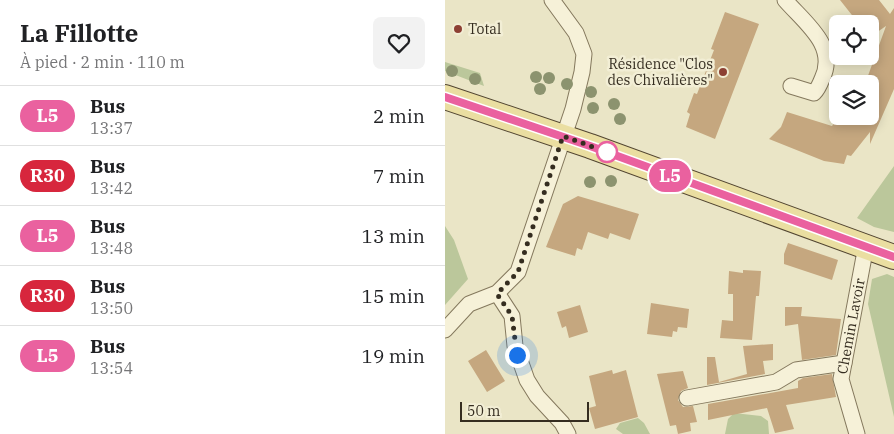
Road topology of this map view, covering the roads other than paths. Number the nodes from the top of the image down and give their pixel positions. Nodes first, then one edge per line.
1 (552, 0) edge
2 (785, 0) edge
3 (791, 86) dead end
4 (445, 97) edge
5 (563, 136) junction
6 (866, 246) junction
7 (894, 257) edge
8 (497, 294) junction
9 (445, 330) edge
10 (844, 363) junction
11 (687, 398) dead end
12 (567, 434) edge
13 (857, 434) edge

1 - 5 street
2 - 3 street
4 - 5 main road
5 - 6 main road
5 - 8 street
6 - 7 main road
6 - 10 street, Chemin Lavoir
8 - 9 street
8 - 12 street
10 - 11 street
10 - 13 street, Chemin Lavoir

